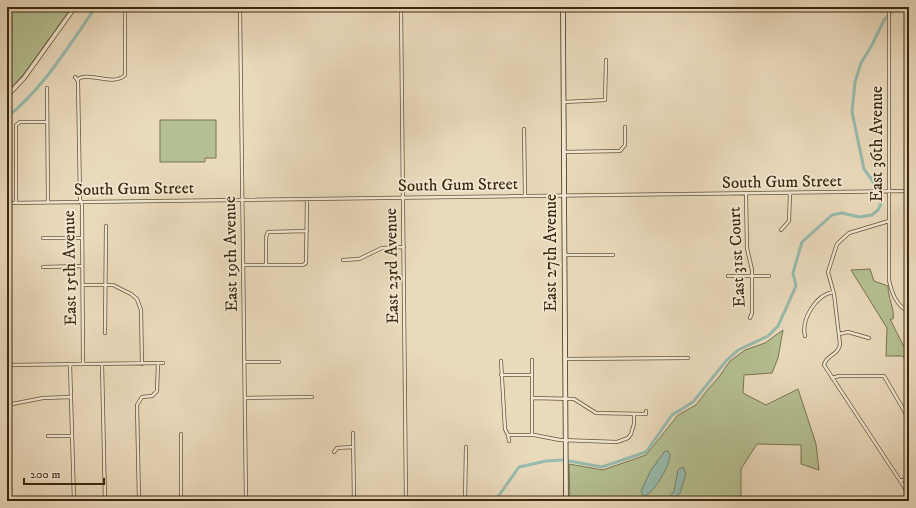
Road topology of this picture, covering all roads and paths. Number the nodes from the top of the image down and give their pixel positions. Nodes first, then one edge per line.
1 (75, 7) edge
2 (125, 7) edge
3 (240, 7) edge
4 (401, 7) edge
5 (563, 7) edge
6 (889, 7) edge
7 (606, 60) dead end
8 (47, 88) dead end
9 (7, 96) edge
10 (563, 102) junction
11 (47, 122) junction
12 (625, 127) dead end
13 (524, 129) dead end
14 (564, 152) junction
15 (909, 192) edge
16 (790, 193) junction
17 (889, 193) junction
18 (746, 194) junction
19 (525, 196) junction
20 (564, 196) junction
21 (403, 198) junction
22 (306, 199) junction
23 (242, 200) junction
24 (48, 202) junction
25 (81, 202) junction
26 (7, 203) edge
27 (16, 203) junction
28 (889, 221) junction
29 (106, 226) dead end
30 (781, 230) dead end
31 (307, 231) junction
32 (43, 238) dead end
33 (82, 238) junction
34 (404, 247) junction
35 (564, 255) junction
36 (613, 255) dead end
37 (343, 260) dead end
38 (243, 265) junction
39 (266, 265) junction
40 (82, 266) junction
41 (42, 267) dead end
42 (728, 276) dead end
43 (752, 276) junction
44 (770, 276) dead end
45 (83, 285) junction
46 (106, 285) junction
47 (833, 292) junction
48 (909, 312) edge
49 (750, 318) dead end
50 (105, 333) dead end
51 (839, 334) junction
52 (804, 336) dead end
53 (869, 338) dead end
54 (688, 358) dead end
55 (565, 359) junction
56 (532, 360) dead end
57 (501, 361) dead end
58 (244, 362) junction
59 (279, 362) dead end
60 (158, 363) junction
61 (163, 363) dead end
62 (70, 364) junction
63 (83, 364) junction
64 (102, 364) junction
65 (142, 364) junction
66 (7, 365) edge
67 (501, 375) junction
68 (532, 375) junction
69 (832, 378) junction
70 (71, 397) junction
71 (312, 397) dead end
72 (245, 398) junction
73 (532, 398) junction
74 (566, 398) junction
75 (7, 405) edge
76 (646, 411) dead end
77 (634, 414) junction
78 (909, 419) edge
79 (353, 433) dead end
80 (180, 434) dead end
81 (508, 434) junction
82 (532, 435) junction
83 (48, 436) dead end
84 (72, 436) junction
85 (566, 440) junction
86 (509, 441) dead end
87 (466, 447) dead end
88 (353, 448) junction
89 (334, 452) dead end
90 (909, 478) edge
91 (7, 481) edge
92 (900, 481) junction
93 (566, 500) edge
94 (8, 501) edge
95 (74, 501) edge
96 (105, 501) edge
97 (139, 501) edge
98 (181, 501) edge
99 (246, 501) edge
100 (354, 501) edge
101 (406, 501) edge
102 (465, 501) edge
103 (472, 501) edge
104 (495, 501) edge
105 (908, 501) edge

1 - 9 street
2 - 25 street, East 15th Avenue
3 - 23 street, East 19th Avenue
4 - 21 street, East 23rd Avenue
5 - 10 main road, East 27th Avenue
6 - 17 street, East 36th Avenue
7 - 10 street
8 - 11 street
10 - 14 main road, East 27th Avenue
11 - 24 street
11 - 27 street
12 - 14 street
13 - 19 street
14 - 20 main road, East 27th Avenue
15 - 17 street, South Gum Street
16 - 17 street, South Gum Street
16 - 18 street, South Gum Street
16 - 30 street
17 - 28 street, East 36th Avenue
18 - 20 street, South Gum Street
18 - 43 street, East 31st Court
19 - 20 street, South Gum Street
19 - 21 street, South Gum Street
20 - 35 main road, East 27th Avenue
21 - 22 street, South Gum Street
21 - 34 street, East 23rd Avenue
22 - 23 street, South Gum Street
22 - 31 street
23 - 25 street, South Gum Street
23 - 38 street, East 19th Avenue
24 - 25 street, South Gum Street
24 - 27 street, South Gum Street
25 - 33 street, East 15th Avenue
26 - 27 street, South Gum Street
28 - 47 street
28 - 48 street, East 36th Avenue
29 - 46 street
31 - 39 street
31 - 39 street
32 - 33 street
33 - 40 street, East 15th Avenue
34 - 37 street
34 - 101 street, East 23rd Avenue
35 - 36 street
35 - 55 main road, East 27th Avenue
38 - 39 street
38 - 58 street, East 19th Avenue
40 - 41 street
40 - 45 street, East 15th Avenue
42 - 43 street
43 - 44 street
43 - 49 street, East 31st Court
45 - 46 street
45 - 63 street, East 15th Avenue
46 - 50 street
46 - 65 street
47 - 51 street
47 - 52 street
51 - 53 street
51 - 69 street
54 - 55 street
55 - 74 main road, East 27th Avenue
56 - 68 street
57 - 67 street
58 - 59 street
58 - 72 street, East 19th Avenue
60 - 61 street
60 - 65 street
60 - 97 street
62 - 63 street
62 - 66 street
62 - 70 street
63 - 64 street
64 - 65 street
64 - 96 street
67 - 68 street
67 - 81 street
68 - 73 street
69 - 78 street
69 - 92 street
70 - 75 street
70 - 84 street
71 - 72 street
72 - 99 street, East 19th Avenue
73 - 74 street
73 - 82 street
74 - 77 street
74 - 85 main road, East 27th Avenue
76 - 77 street
77 - 85 street
79 - 88 street
80 - 98 street
81 - 82 street
81 - 86 street
82 - 85 street
83 - 84 street
84 - 95 street
85 - 93 main road, East 27th Avenue
87 - 102 street
88 - 89 street
88 - 100 street
90 - 92 street
91 - 94 street
92 - 105 street
93 - 104 main road
103 - 104 main road

